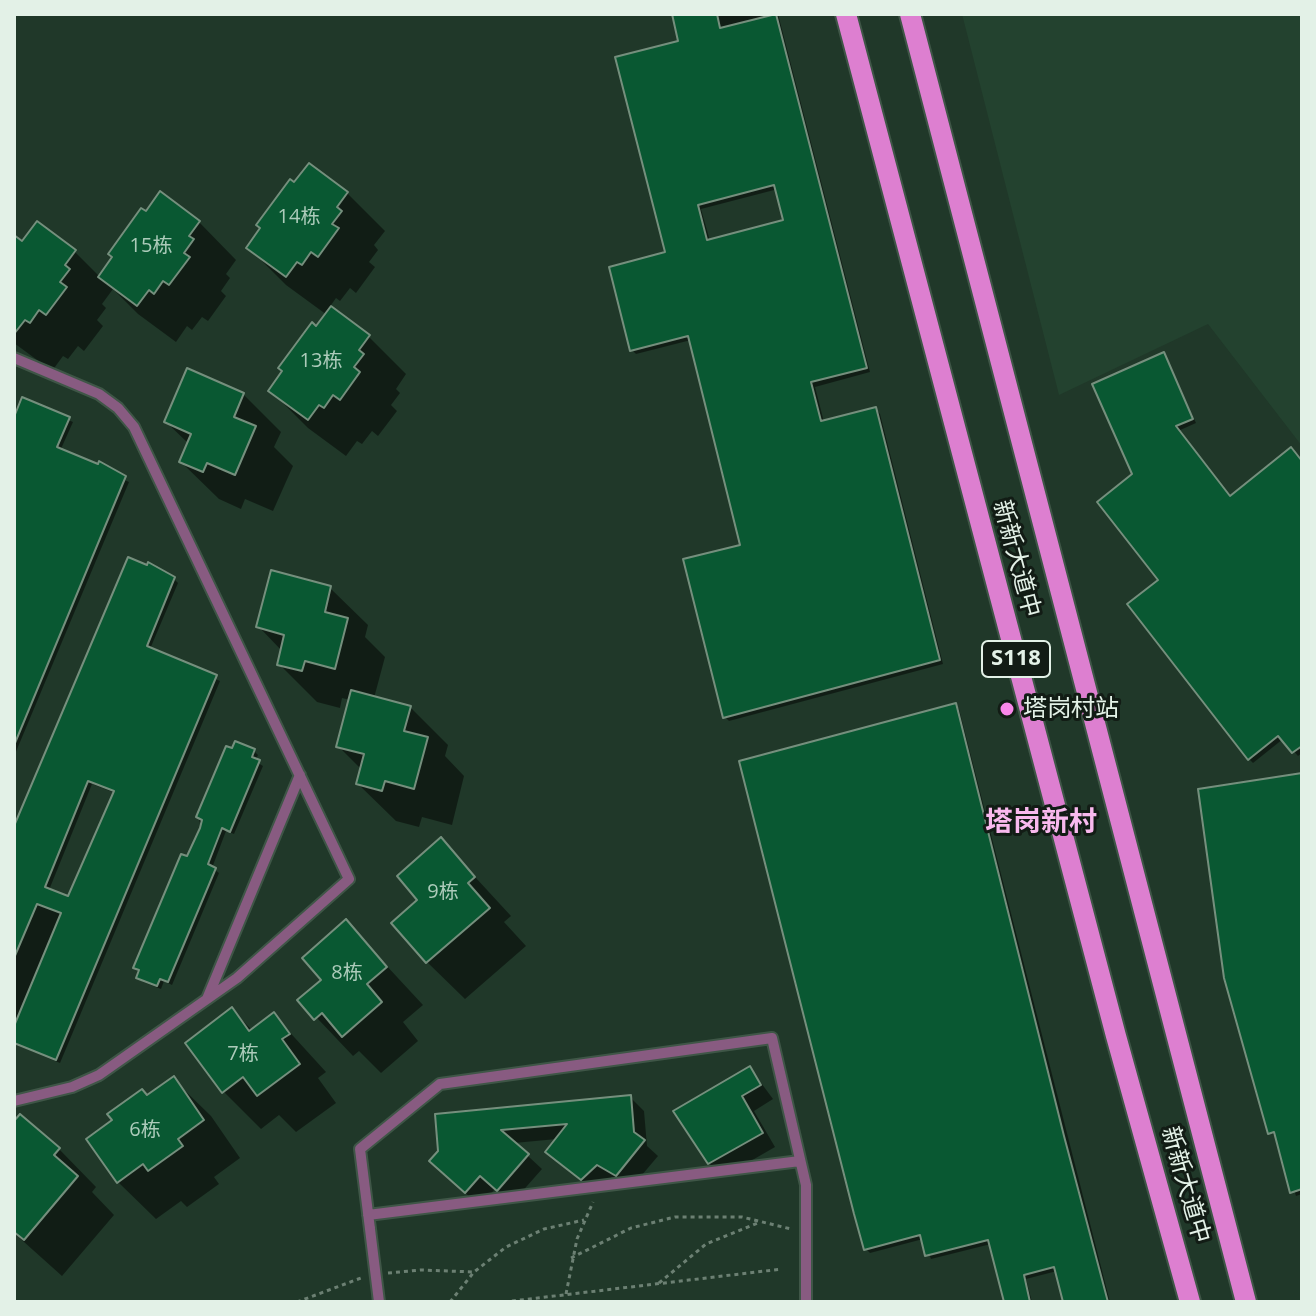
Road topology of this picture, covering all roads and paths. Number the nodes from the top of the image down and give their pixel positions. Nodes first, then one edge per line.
1 (846, 14) edge
2 (910, 14) edge
3 (14, 358) edge
4 (300, 775) junction
5 (207, 999) junction
6 (14, 1101) edge
7 (800, 1161) junction
8 (604, 1185) junction
9 (368, 1215) junction
10 (584, 1220) junction
11 (764, 1221) junction
12 (806, 1234) junction
13 (571, 1258) junction
14 (782, 1269) dead end
15 (658, 1283) junction
16 (565, 1295) junction
17 (379, 1302) edge
18 (450, 1302) edge
19 (504, 1302) edge
20 (806, 1302) edge
21 (1190, 1302) edge
22 (1246, 1302) edge

1 - 21 main road, 新新大道中 / S118
2 - 22 main road, 新新大道中 / S118
3 - 4 lane
4 - 5 lane
4 - 5 lane
5 - 6 lane
7 - 8 lane
7 - 9 lane
7 - 12 lane
8 - 9 lane
8 - 10 path
9 - 17 lane, bridge
10 - 13 path
10 - 18 path
11 - 12 path
11 - 13 path
11 - 15 path
12 - 20 lane
13 - 16 path
14 - 15 path
15 - 16 path
16 - 19 path

